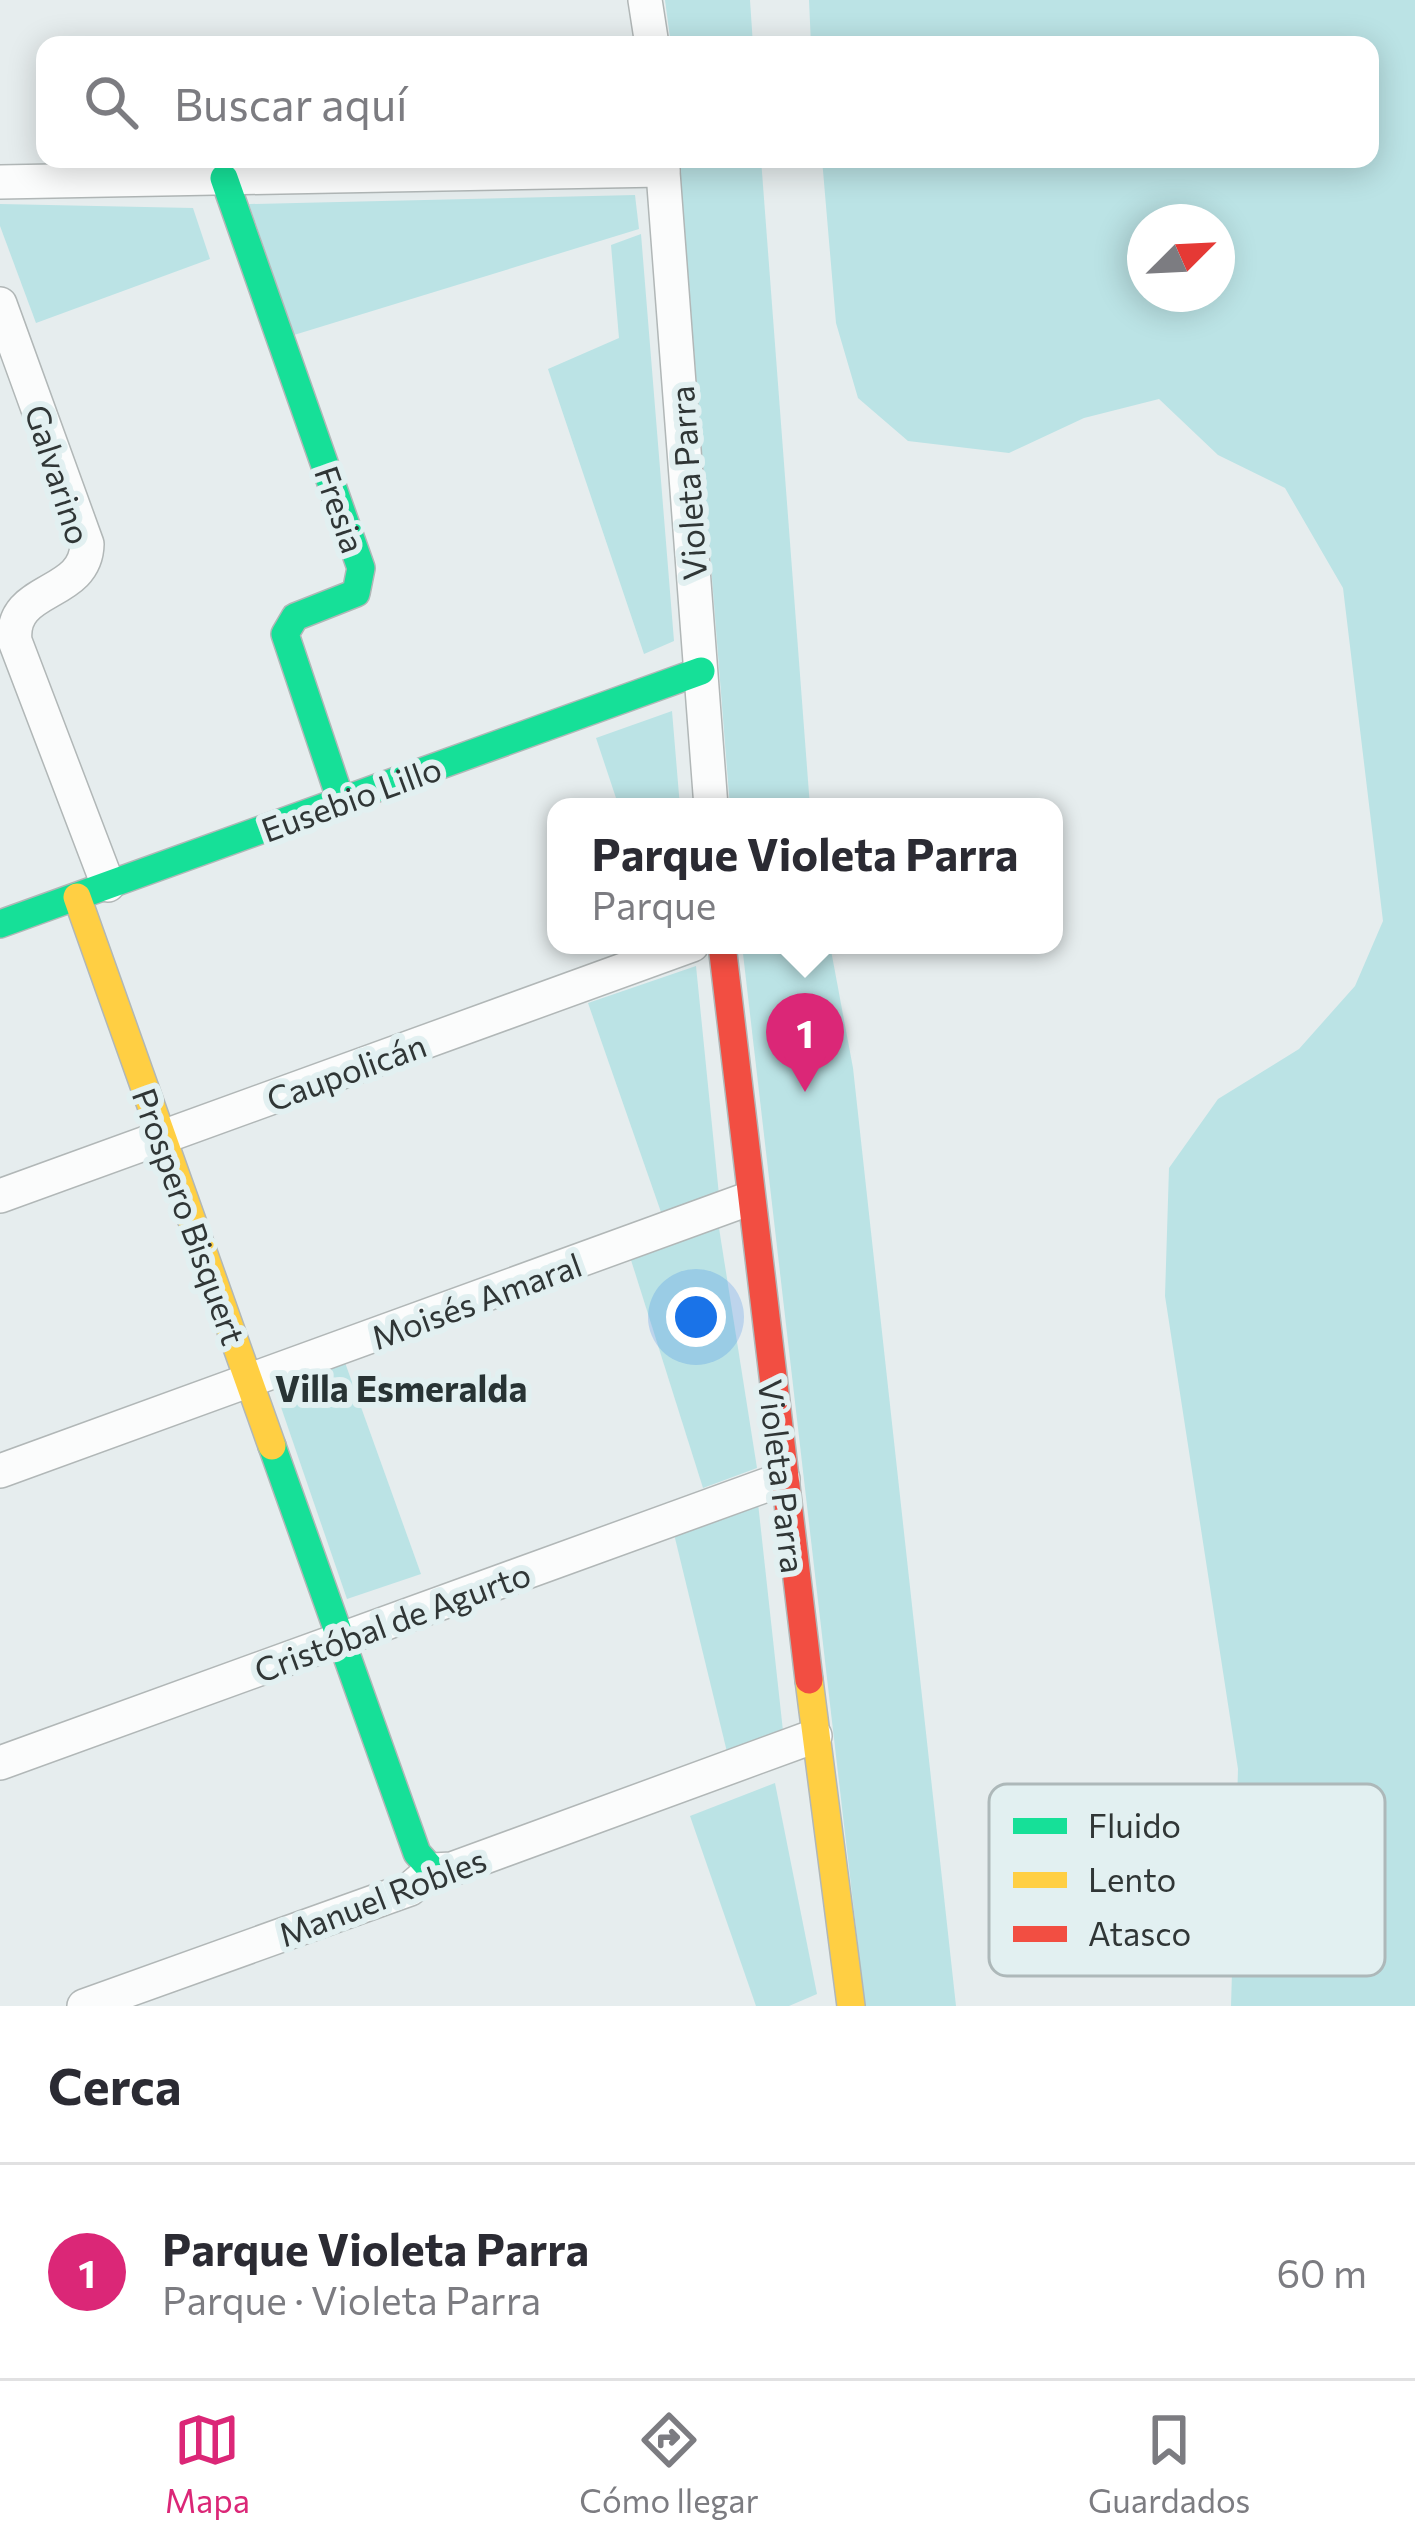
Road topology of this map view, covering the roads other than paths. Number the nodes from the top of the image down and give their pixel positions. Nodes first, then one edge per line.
1 (645, 0) edge
2 (651, 36) edge
3 (537, 168) edge
4 (662, 168) edge
5 (224, 178) junction
6 (0, 182) edge
7 (0, 304) edge
8 (701, 671) junction
9 (710, 798) edge
10 (341, 801) junction
11 (92, 891) junction
12 (0, 925) edge
13 (667, 954) edge
14 (723, 954) edge
15 (162, 1138) junction
16 (0, 1196) edge
17 (748, 1199) junction
18 (250, 1383) junction
19 (0, 1471) edge
20 (783, 1479) junction
21 (341, 1639) junction
22 (815, 1736) junction
23 (0, 1763) edge
24 (432, 1870) junction
25 (847, 2005) edge
26 (84, 2006) edge

1 - 2 street
3 - 5 street
4 - 8 street, Violeta Parra
5 - 6 street
5 - 10 street, Fresia
7 - 11 street, Galvarino
8 - 9 street, Violeta Parra
8 - 10 street, Eusebio Lillo
10 - 11 street, Eusebio Lillo
11 - 12 street, Eusebio Lillo
11 - 15 street, Prospero Bisquert
13 - 15 street, Caupolicán
14 - 17 street, Violeta Parra
15 - 16 street, Caupolicán
15 - 18 street, Prospero Bisquert
17 - 18 street, Moisés Amaral
17 - 20 street, Violeta Parra
18 - 19 street, Moisés Amaral
18 - 21 street, Prospero Bisquert
20 - 21 street, Cristóbal de Agurto
20 - 22 street, Violeta Parra
21 - 23 street, Cristóbal de Agurto
21 - 24 street, Prospero Bisquert
22 - 24 street, Manuel Robles
22 - 25 street, Violeta Parra
24 - 26 street, Manuel Robles

